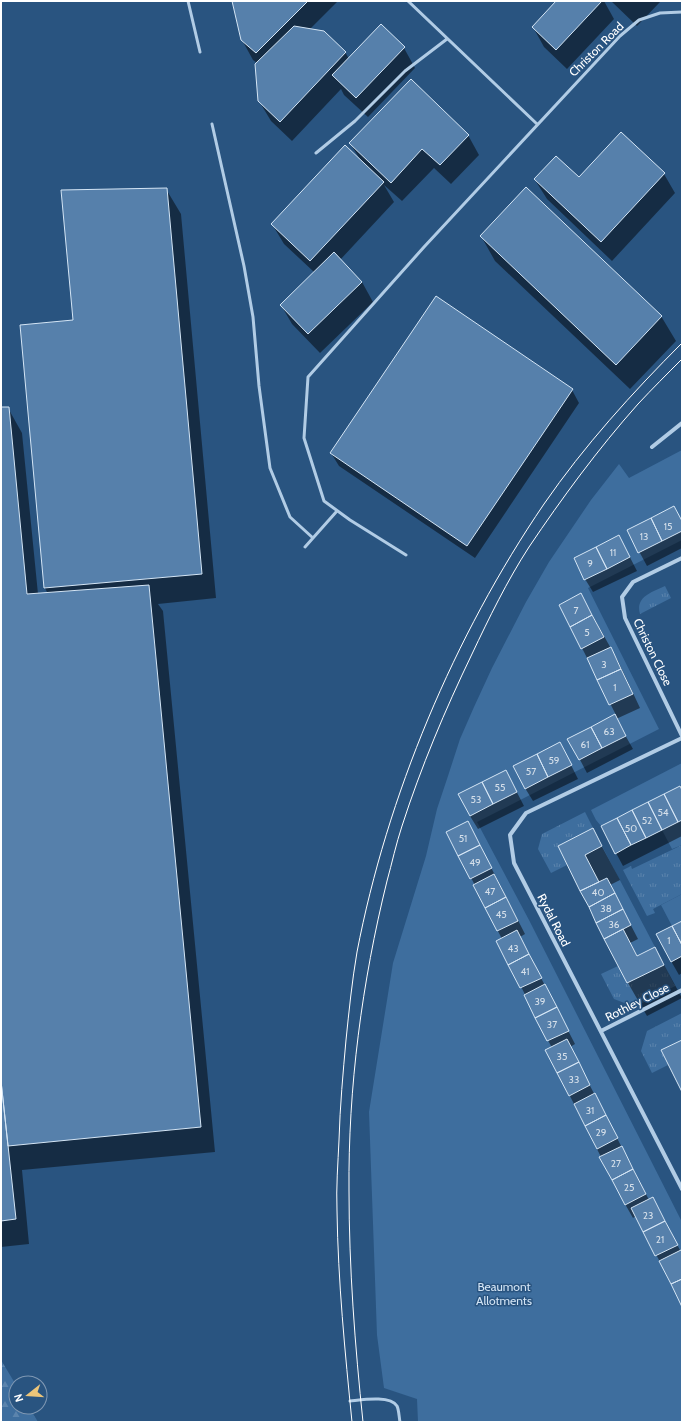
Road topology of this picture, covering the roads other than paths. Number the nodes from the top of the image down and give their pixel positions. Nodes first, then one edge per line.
1 (188, 1) edge
2 (408, 1) edge
3 (682, 12) edge
4 (447, 39) junction
5 (200, 52) dead end
6 (212, 124) dead end
7 (537, 124) junction
8 (316, 153) dead end
9 (682, 423) edge
10 (652, 447) dead end
11 (337, 511) junction
12 (313, 538) junction
13 (305, 546) dead end
14 (406, 555) dead end
15 (682, 558) edge
16 (682, 737) edge
17 (682, 990) edge
18 (601, 1031) junction
19 (682, 1189) edge
20 (350, 1401) dead end
21 (400, 1422) edge

1 - 5 lane
2 - 4 lane
3 - 7 lane, Christon Road
4 - 7 lane
4 - 8 lane
6 - 12 lane
7 - 11 lane, Christon Road
9 - 10 street
11 - 12 lane
11 - 14 lane, Christon Road
12 - 13 lane
15 - 16 street, Christon Close
16 - 18 street, Rydal Road
17 - 18 street, Rothley Close
18 - 19 street, Rydal Road
20 - 21 lane

